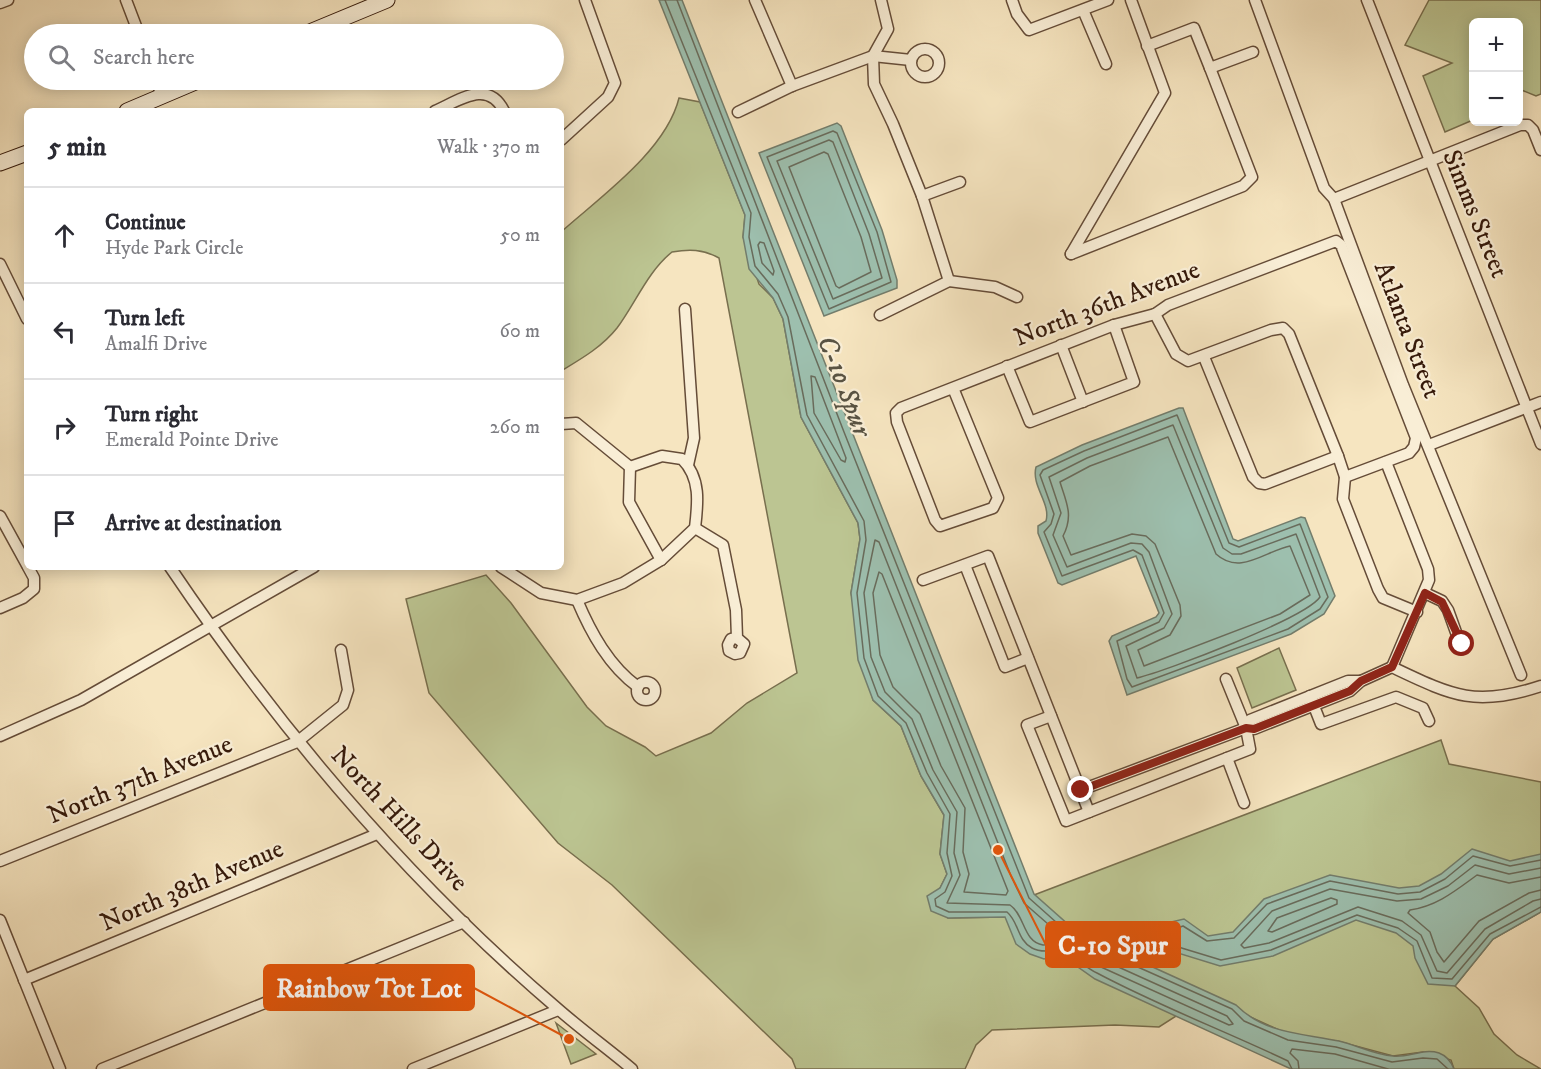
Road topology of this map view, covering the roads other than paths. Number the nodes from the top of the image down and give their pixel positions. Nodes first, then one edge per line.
1 (126, 0) edge
2 (387, 0) edge
3 (585, 0) edge
4 (755, 0) edge
5 (881, 0) edge
6 (1012, 0) edge
7 (1108, 0) edge
8 (1131, 0) edge
9 (1255, 0) edge
10 (1367, 0) edge
11 (1083, 10) junction
12 (135, 24) edge
13 (329, 24) edge
14 (1148, 46) junction
15 (1253, 52) dead end
16 (873, 56) junction
17 (911, 60) dead end
18 (1106, 64) dead end
19 (1210, 68) junction
20 (792, 86) junction
21 (160, 90) edge
22 (176, 90) edge
23 (162, 96) junction
24 (134, 108) edge
25 (442, 108) edge
26 (502, 108) edge
27 (738, 112) dead end
28 (564, 137) edge
29 (1541, 150) edge
30 (24, 154) edge
31 (1429, 159) junction
32 (0, 164) edge
33 (960, 182) dead end
34 (922, 196) junction
35 (1334, 199) junction
36 (0, 264) edge
37 (949, 282) junction
38 (1017, 297) dead end
39 (685, 309) dead end
40 (24, 313) edge
41 (1155, 314) junction
42 (880, 315) dead end
43 (1114, 325) junction
44 (1061, 345) junction
45 (1204, 357) junction
46 (1007, 366) junction
47 (953, 388) junction
48 (1083, 402) junction
49 (1541, 402) edge
50 (1527, 408) junction
51 (564, 424) edge
52 (1541, 444) edge
53 (1429, 446) junction
54 (1338, 456) junction
55 (1386, 462) junction
56 (688, 465) junction
57 (630, 467) junction
58 (1345, 477) junction
59 (0, 516) edge
60 (695, 528) junction
61 (24, 559) edge
62 (661, 561) junction
63 (965, 565) junction
64 (30, 570) edge
65 (172, 570) edge
66 (309, 570) edge
67 (506, 570) edge
68 (923, 580) dead end
69 (1425, 593) junction
70 (577, 600) junction
71 (0, 608) edge
72 (1417, 612) junction
73 (211, 628) junction
74 (737, 638) dead end
75 (1462, 649) dead end
76 (341, 650) dead end
77 (1028, 658) junction
78 (1392, 667) junction
79 (1521, 675) dead end
80 (1226, 679) dead end
81 (1541, 686) edge
82 (638, 687) dead end
83 (1311, 701) junction
84 (1051, 716) junction
85 (1429, 722) dead end
86 (1246, 728) junction
87 (0, 736) edge
88 (297, 742) junction
89 (1227, 758) junction
90 (1081, 790) junction
91 (1244, 803) dead end
92 (1089, 812) junction
93 (377, 834) junction
94 (0, 861) edge
95 (0, 920) edge
96 (464, 922) junction
97 (24, 980) junction
98 (558, 1010) junction
99 (60, 1069) edge
100 (102, 1069) edge
101 (413, 1069) edge
102 (632, 1069) edge

1 - 12 street
2 - 13 street
3 - 28 street
4 - 20 street
5 - 16 street
6 - 11 street
7 - 11 street
8 - 14 street
9 - 35 street, Atlanta Street
10 - 31 street, Simms Street
11 - 18 street
14 - 19 street
14 - 19 street
15 - 19 street
16 - 17 street
16 - 20 street
16 - 34 street
20 - 27 street
21 - 23 street
22 - 23 street
23 - 24 street
25 - 26 street
29 - 31 street
30 - 32 street
31 - 35 street
31 - 50 street, Simms Street
33 - 34 street
34 - 37 street
35 - 53 street, Atlanta Street
36 - 40 street
37 - 38 street
37 - 42 street
39 - 56 street
41 - 43 street, North 36th Avenue
41 - 45 street
41 - 55 street, North 36th Avenue
43 - 44 street, North 36th Avenue
43 - 48 street
44 - 46 street, North 36th Avenue
44 - 48 street
45 - 54 street
45 - 54 street
46 - 47 street, North 36th Avenue
46 - 48 street
47 - 47 street, North 36th Avenue
49 - 50 street
50 - 52 street, Simms Street
50 - 53 street
51 - 57 street
53 - 79 street, Atlanta Street
54 - 58 street
55 - 58 street
55 - 69 street
56 - 57 street
56 - 60 street
57 - 62 street
58 - 72 street
59 - 61 street
60 - 62 street
60 - 74 street
62 - 70 street
63 - 68 street
63 - 77 street
63 - 77 street
64 - 71 street
65 - 73 street, North Hills Drive
66 - 73 street
67 - 70 street
69 - 72 street
69 - 75 street
70 - 82 street
72 - 78 street
73 - 87 street
73 - 88 street, North Hills Drive
76 - 88 street, North 37th Avenue
77 - 84 street
78 - 81 street
78 - 83 street
80 - 86 street
83 - 85 street
83 - 86 street
84 - 90 street
84 - 92 street
86 - 89 street
86 - 90 street
88 - 93 street, North Hills Drive
88 - 94 street, North 37th Avenue
89 - 91 street
89 - 92 street
90 - 92 street
93 - 96 street, North Hills Drive
93 - 97 street, North 38th Avenue
95 - 97 street
96 - 98 street, North Hills Drive
96 - 100 street
97 - 99 street
98 - 101 street
98 - 102 street, North Hills Drive

